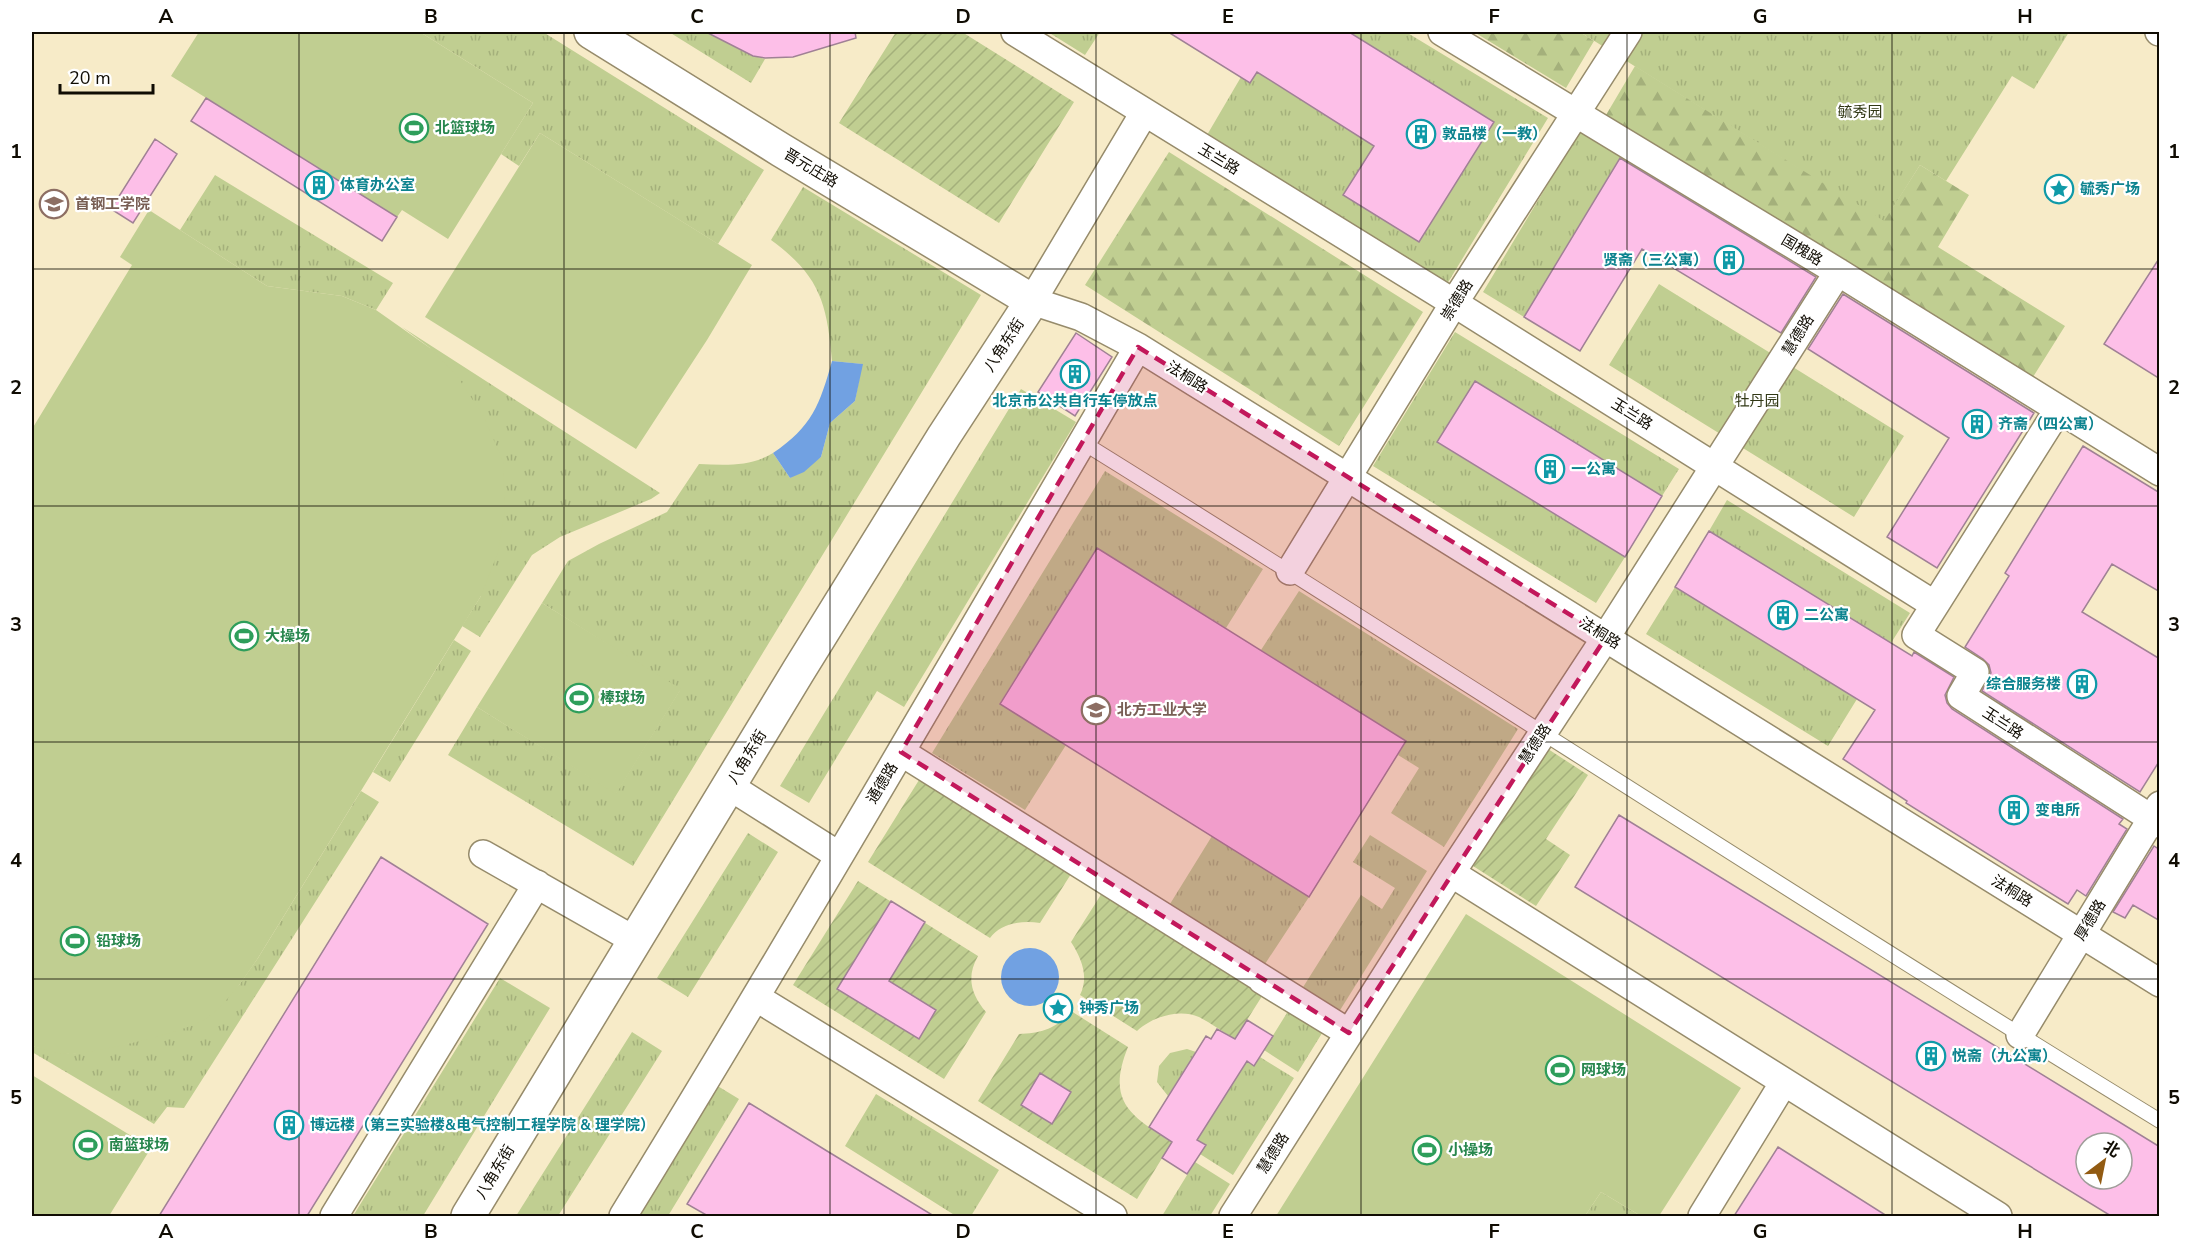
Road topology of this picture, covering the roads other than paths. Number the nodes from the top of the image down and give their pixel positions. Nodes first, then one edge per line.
1 (591, 32) edge
2 (1016, 32) edge
3 (1442, 32) edge
4 (1628, 32) edge
5 (1144, 113) junction
6 (1577, 113) junction
7 (1838, 272) junction
8 (1032, 301) junction
9 (1454, 303) junction
10 (1138, 347) junction
11 (2058, 410) junction
12 (1082, 442) junction
13 (1715, 466) junction
14 (2160, 472) edge
15 (1347, 477) junction
16 (1290, 571) junction
17 (1935, 605) junction
18 (1606, 637) junction
19 (1542, 733) junction
20 (901, 752) junction
21 (729, 786) junction
22 (2157, 816) edge
23 (483, 854) dead end
24 (838, 855) junction
25 (1451, 873) junction
26 (537, 884) junction
27 (2081, 934) junction
28 (636, 941) junction
29 (1262, 980) dead end
30 (2160, 983) edge
31 (756, 998) junction
32 (1349, 1034) junction
33 (2020, 1035) junction
34 (1784, 1082) junction
35 (2160, 1121) edge
36 (334, 1216) edge
37 (468, 1216) edge
38 (623, 1216) edge
39 (1113, 1216) edge
40 (1233, 1216) edge
41 (1702, 1216) edge
42 (1998, 1216) edge

1 - 8 street, 晋元庄路
2 - 5 street, 玉兰路
3 - 6 street, 国槐路
4 - 6 street, 崇德路
5 - 8 street
5 - 9 street, 玉兰路
6 - 7 street, 国槐路
6 - 9 street, 崇德路
7 - 11 street, 国槐路
7 - 13 street, 慧德路
8 - 10 street, 法桐路
8 - 21 street, 八角东街
9 - 13 street, 玉兰路
9 - 15 street, 崇德路
10 - 12 street, 通德路
10 - 15 street, 法桐路
11 - 14 street, 国槐路
11 - 17 street
12 - 16 lane
12 - 20 street, 通德路
13 - 17 street, 玉兰路
13 - 18 street, 慧德路
15 - 16 street, 崇德路
15 - 18 street, 法桐路
16 - 19 lane
17 - 22 street, 玉兰路
18 - 19 street, 慧德路
18 - 27 street, 法桐路
19 - 25 street, 慧德路
19 - 33 lane
20 - 24 street, 通德路
20 - 32 street
21 - 24 street
21 - 28 street, 八角东街
22 - 27 street, 厚德路
23 - 26 street
24 - 31 street, 通德路
25 - 32 street, 慧德路
25 - 34 street
26 - 28 street
26 - 36 street
27 - 30 street, 法桐路
27 - 33 street, 厚德路
28 - 37 street, 八角东街
29 - 32 street
31 - 38 street, 通德路
31 - 39 street
32 - 40 street, 慧德路
33 - 35 lane
34 - 41 street
34 - 42 street

